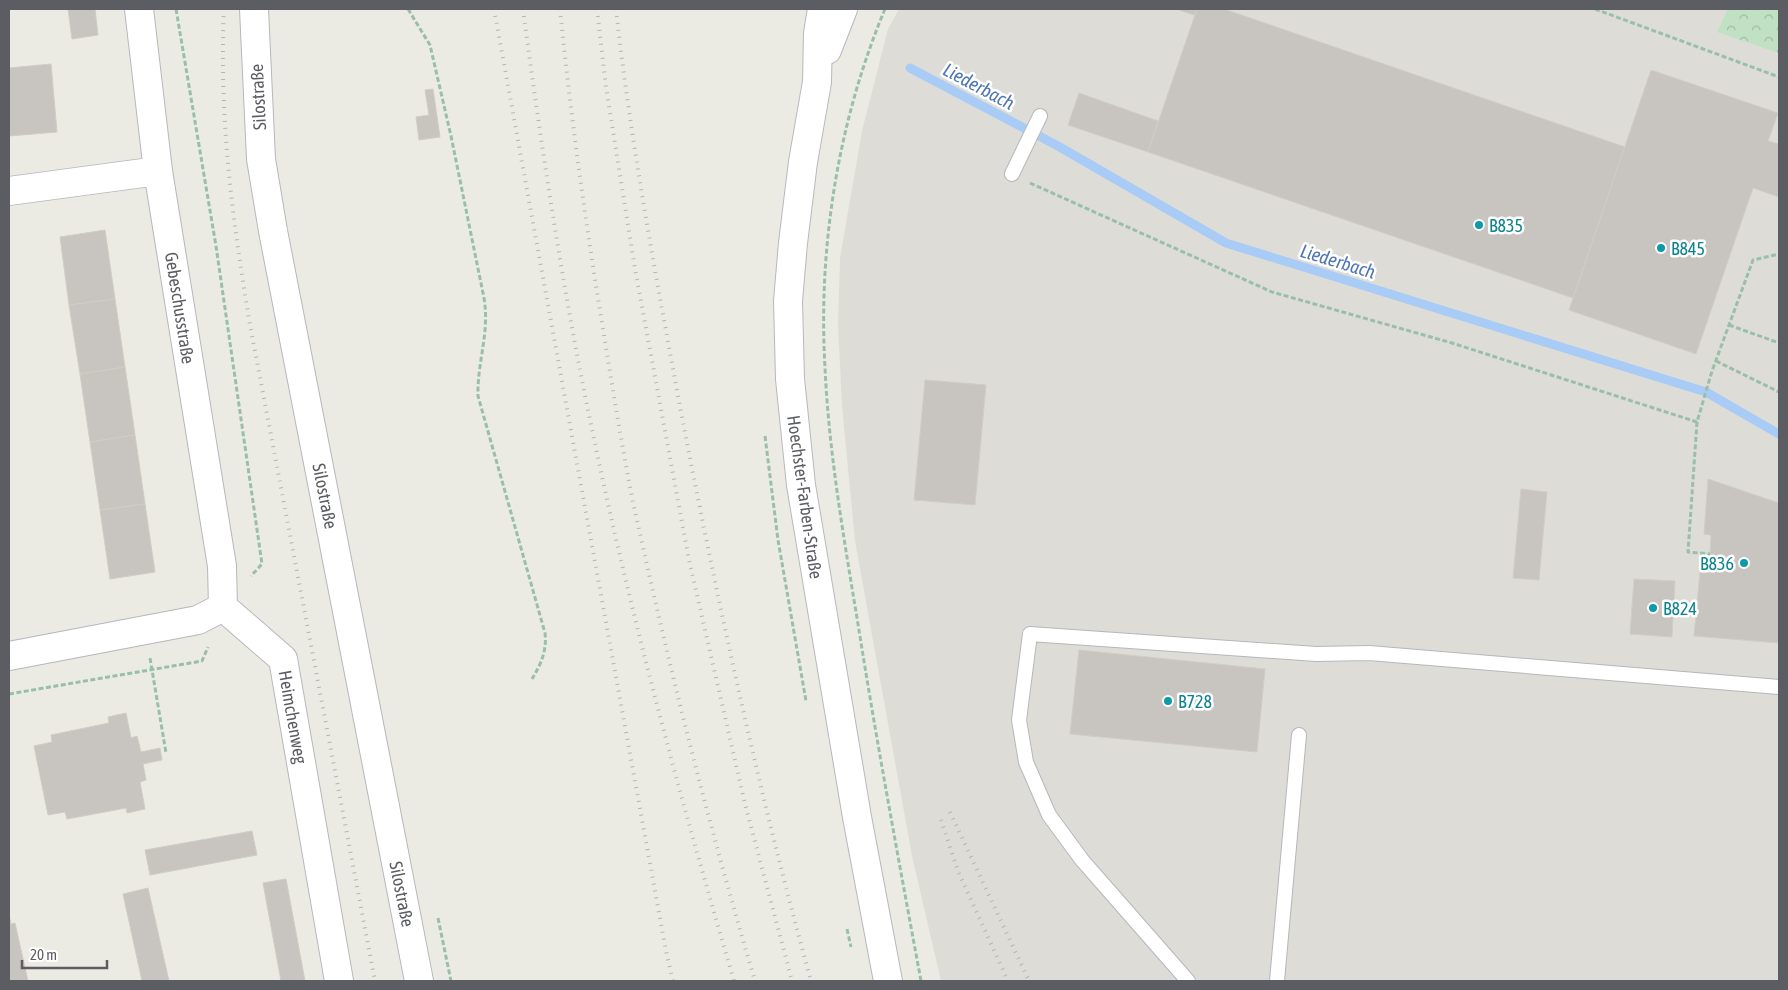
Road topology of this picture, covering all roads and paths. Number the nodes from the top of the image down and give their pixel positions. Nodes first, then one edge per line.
1 (139, 9) edge
2 (176, 9) edge
3 (254, 9) edge
4 (408, 9) edge
5 (822, 9) edge
6 (843, 9) edge
7 (885, 9) edge
8 (1595, 9) edge
9 (1779, 76) edge
10 (817, 82) junction
11 (1040, 116) dead end
12 (158, 171) junction
13 (1012, 174) joint
14 (9, 191) edge
15 (1779, 254) edge
16 (1729, 325) junction
17 (1779, 343) edge
18 (1716, 360) junction
19 (1779, 392) edge
20 (1697, 422) junction
21 (1710, 554) dead end
22 (223, 607) junction
23 (146, 630) junction
24 (9, 656) edge
25 (152, 671) junction
26 (532, 679) dead end
27 (1779, 687) edge
28 (9, 694) edge
29 (1299, 735) dead end
30 (166, 753) dead end
31 (339, 981) edge
32 (419, 981) edge
33 (888, 981) edge
34 (921, 981) edge
35 (1188, 981) edge
36 (1277, 981) edge

1 - 12 street, Gebeschusstraße
2 - 22 path
3 - 32 street, Silostraße
4 - 26 path
5 - 10 street, Hoechster-Farben-Straße
6 - 10 street
7 - 34 path
8 - 9 path
10 - 33 street, Hoechster-Farben-Straße
11 - 13 lane
12 - 14 street
12 - 22 street, Gebeschusstraße
13 - 20 path
15 - 16 path
16 - 17 path
16 - 18 path
18 - 19 path
18 - 20 path
20 - 21 path
22 - 23 street
22 - 25 path
22 - 31 street, Heimchenweg
23 - 24 street
23 - 25 path
25 - 28 path
25 - 30 path
27 - 35 lane
29 - 36 lane

